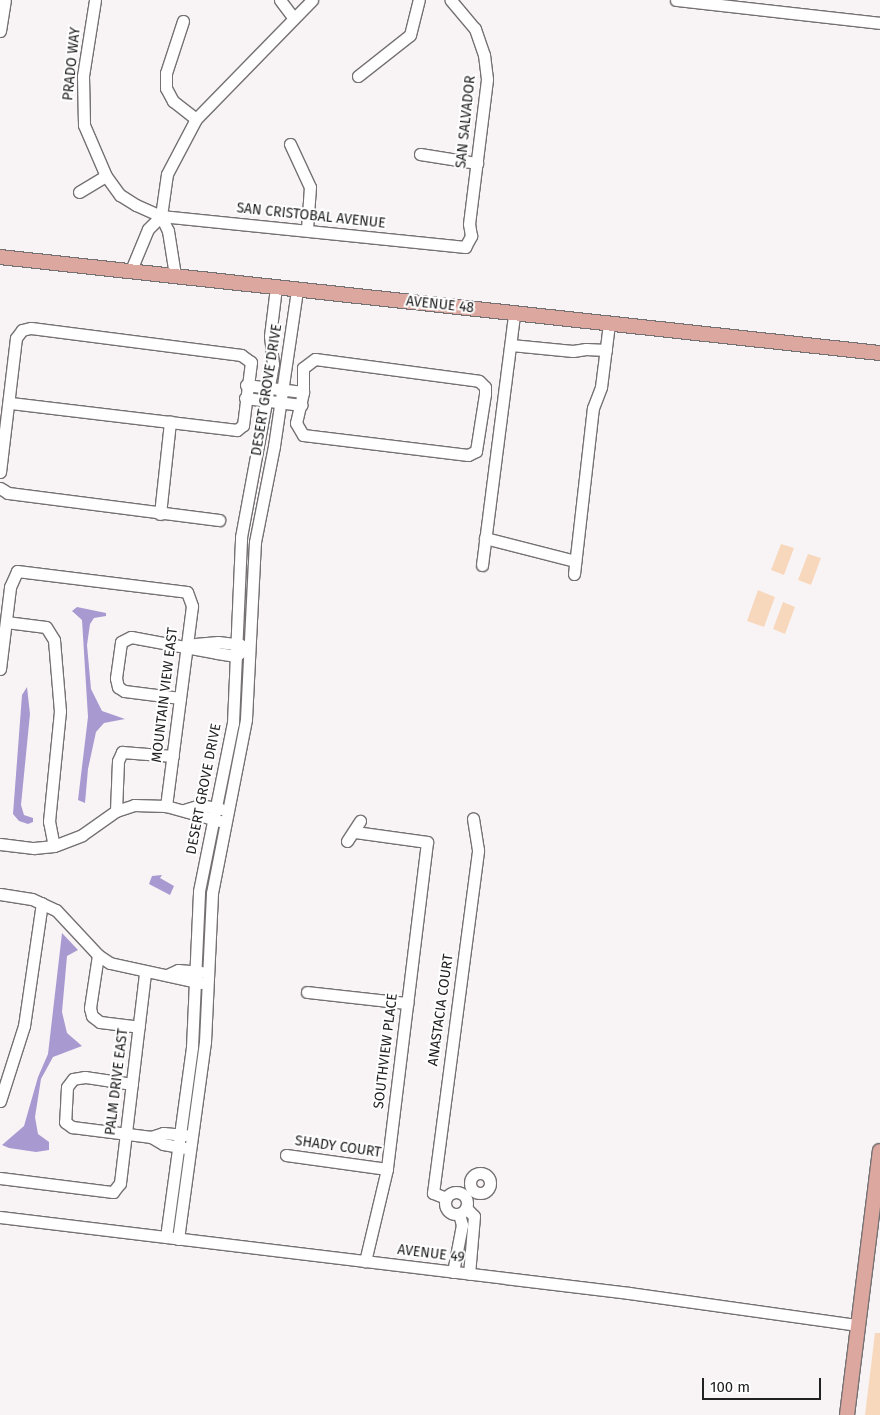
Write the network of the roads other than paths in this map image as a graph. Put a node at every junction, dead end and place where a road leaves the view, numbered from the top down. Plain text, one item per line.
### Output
1 (5, 0) edge
2 (95, 0) edge
3 (280, 0) edge
4 (312, 0) edge
5 (419, 0) edge
6 (451, 0) edge
7 (676, 0) edge
8 (293, 17) junction
9 (183, 20) dead end
10 (880, 23) edge
11 (0, 31) edge
12 (358, 76) dead end
13 (196, 119) junction
14 (290, 144) dead end
15 (420, 154) dead end
16 (477, 163) junction
17 (106, 176) junction
18 (79, 192) dead end
19 (161, 216) junction
20 (307, 229) junction
21 (458, 248) joint
22 (0, 256) edge
23 (131, 270) junction
24 (175, 275) junction
25 (276, 287) junction
26 (297, 290) junction
27 (514, 314) junction
28 (609, 324) junction
29 (511, 345) junction
30 (880, 353) edge
31 (606, 354) junction
32 (273, 364) junction
33 (285, 366) junction
34 (246, 385) junction
35 (275, 389) junction
36 (303, 392) junction
37 (245, 398) junction
38 (273, 402) junction
39 (8, 403) junction
40 (302, 405) junction
41 (170, 422) junction
42 (0, 472) edge
43 (0, 488) edge
44 (160, 514) junction
45 (219, 520) dead end
46 (485, 538) junction
47 (575, 561) junction
48 (482, 565) dead end
49 (574, 574) dead end
50 (6, 622) junction
51 (186, 645) junction
52 (249, 647) junction
53 (236, 650) junction
54 (0, 669) edge
55 (180, 698) junction
56 (173, 756) junction
57 (166, 806) junction
58 (216, 808) junction
59 (184, 810) junction
60 (229, 810) junction
61 (116, 811) junction
62 (473, 818) dead end
63 (213, 820) junction
64 (360, 821) dead end
65 (226, 822) junction
66 (0, 844) edge
67 (54, 846) junction
68 (0, 894) edge
69 (42, 902) junction
70 (98, 955) junction
71 (145, 972) junction
72 (201, 977) junction
73 (307, 992) dead end
74 (407, 1003) junction
75 (138, 1027) junction
76 (132, 1084) junction
77 (0, 1101) edge
78 (126, 1134) junction
79 (185, 1135) junction
80 (151, 1137) junction
81 (184, 1147) junction
82 (880, 1150) edge
83 (286, 1155) dead end
84 (387, 1169) junction
85 (0, 1178) edge
86 (446, 1198) junction
87 (463, 1211) junction
88 (0, 1217) edge
89 (172, 1238) junction
90 (365, 1261) junction
91 (452, 1272) junction
92 (469, 1274) junction
93 (858, 1325) junction
94 (847, 1415) edge

1 - 11 street
2 - 17 street, PRADO WAY
3 - 8 street
4 - 8 street
5 - 12 street
6 - 16 street, SAN SALVADOR
7 - 10 street
8 - 13 street
9 - 13 street
13 - 19 street
14 - 20 street
15 - 16 street
16 - 21 street, SAN SALVADOR
17 - 18 street
17 - 19 street, PRADO WAY
19 - 20 street, SAN CRISTOBAL AVENUE
19 - 23 street
19 - 24 street
20 - 21 street, SAN CRISTOBAL AVENUE
22 - 23 main road, AVENUE 48
23 - 24 main road, AVENUE 48
24 - 25 main road, AVENUE 48
25 - 26 main road, AVENUE 48
25 - 32 street, DESERT GROVE DRIVE
26 - 27 main road, AVENUE 48
26 - 33 street, DESERT GROVE DRIVE
27 - 28 main road, AVENUE 48
27 - 29 street
28 - 30 main road, AVENUE 48
28 - 31 street
29 - 31 street
29 - 46 street
31 - 47 street
32 - 33 street
32 - 35 street, DESERT GROVE DRIVE
33 - 35 street, DESERT GROVE DRIVE
34 - 35 street
34 - 37 street
34 - 39 street
35 - 36 street
35 - 38 street, DESERT GROVE DRIVE
36 - 40 street
36 - 40 street
37 - 38 street
37 - 41 street
38 - 40 street
38 - 52 street, DESERT GROVE DRIVE
38 - 53 street, DESERT GROVE DRIVE
39 - 41 street
39 - 42 street
41 - 44 street
43 - 44 street
44 - 45 street
46 - 47 street
46 - 48 street
47 - 49 street
50 - 51 street, MOUNTAIN VIEW EAST
50 - 54 street
50 - 67 street
51 - 53 street
51 - 55 street, MOUNTAIN VIEW EAST
51 - 55 street
52 - 53 street
52 - 60 street, DESERT GROVE DRIVE
53 - 58 street, DESERT GROVE DRIVE
55 - 56 street, MOUNTAIN VIEW EAST
56 - 57 street, MOUNTAIN VIEW EAST
56 - 61 street
57 - 59 street
57 - 61 street
58 - 59 street
58 - 60 street
58 - 63 street, DESERT GROVE DRIVE
59 - 63 street
60 - 65 street, DESERT GROVE DRIVE
61 - 67 street
62 - 86 street, ANASTACIA COURT
63 - 65 street
63 - 72 street, DESERT GROVE DRIVE
64 - 74 street, SOUTHVIEW PLACE
65 - 72 street, DESERT GROVE DRIVE
66 - 67 street
68 - 69 street
69 - 70 street
69 - 77 street
70 - 71 street
70 - 75 street
71 - 72 street
71 - 75 street, PALM DRIVE EAST
72 - 79 street, DESERT GROVE DRIVE
73 - 74 street
74 - 84 street, SOUTHVIEW PLACE
75 - 76 street, PALM DRIVE EAST
76 - 78 street, PALM DRIVE EAST
76 - 78 street
78 - 80 street
78 - 85 street, PALM DRIVE EAST
79 - 80 street
79 - 81 street, DESERT GROVE DRIVE
80 - 81 street
81 - 89 street, DESERT GROVE DRIVE
82 - 93 main road
83 - 84 street, SHADY COURT
84 - 90 street, SOUTHVIEW PLACE
86 - 87 street, ANASTACIA COURT
86 - 87 street
87 - 91 street
87 - 92 street
88 - 89 street, AVENUE 49
89 - 90 street, AVENUE 49
90 - 91 street, AVENUE 49
91 - 92 street, AVENUE 49
92 - 93 street, AVENUE 49
93 - 94 main road

